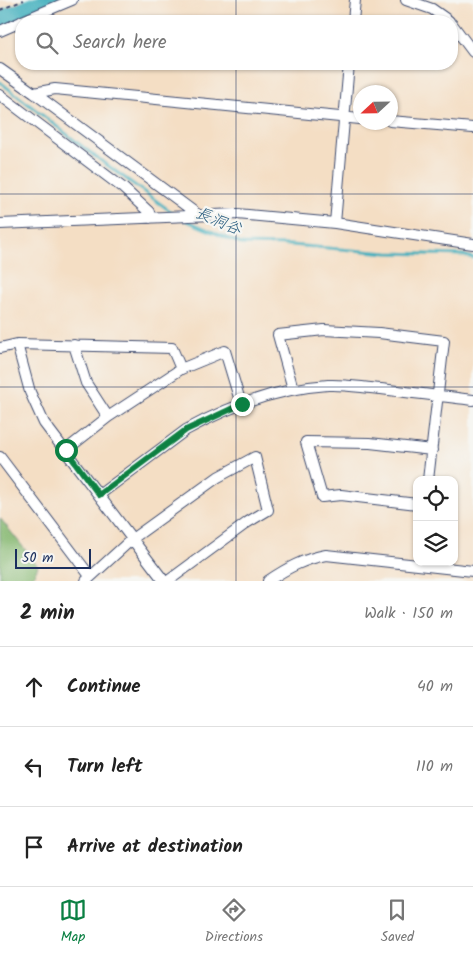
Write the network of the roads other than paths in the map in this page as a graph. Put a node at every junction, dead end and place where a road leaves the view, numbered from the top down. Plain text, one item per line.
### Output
1 (72, 0) edge
2 (355, 0) edge
3 (406, 0) edge
4 (36, 15) edge
5 (354, 15) edge
6 (441, 15) edge
7 (15, 24) edge
8 (0, 30) edge
9 (458, 32) edge
10 (473, 52) edge
11 (0, 68) edge
12 (348, 70) edge
13 (34, 92) junction
14 (0, 96) edge
15 (344, 117) junction
16 (353, 118) edge
17 (398, 122) edge
18 (473, 128) edge
19 (197, 214) junction
20 (150, 218) junction
21 (334, 223) junction
22 (0, 224) edge
23 (473, 244) edge
24 (17, 344) junction
25 (74, 345) junction
26 (0, 348) edge
27 (181, 369) junction
28 (292, 389) junction
29 (438, 395) junction
30 (473, 400) edge
31 (242, 404) junction
32 (108, 418) junction
33 (66, 450) junction
34 (432, 450) junction
35 (0, 457) edge
36 (429, 476) edge
37 (99, 495) junction
38 (413, 504) edge
39 (132, 538) junction
40 (413, 563) edge
41 (439, 566) edge
42 (473, 571) edge
43 (88, 578) edge
44 (164, 581) edge
45 (168, 581) edge
46 (268, 581) edge

1 - 4 street
2 - 5 street
3 - 6 street
7 - 8 street
9 - 10 street
11 - 13 street
12 - 15 street
13 - 15 street
13 - 19 street
14 - 20 street
15 - 16 street
15 - 21 street
17 - 18 street
19 - 20 street
19 - 21 street
20 - 22 street
21 - 23 street
24 - 25 street
24 - 26 street
24 - 33 street
25 - 27 street
25 - 32 street
27 - 31 street
27 - 32 street
28 - 29 street
28 - 29 street
28 - 31 street
29 - 30 street
29 - 34 street
31 - 37 street
32 - 33 street
33 - 37 street
34 - 36 street
34 - 38 street
35 - 43 street
37 - 39 street
39 - 43 street
39 - 44 street
39 - 45 street
40 - 46 street
41 - 42 street

